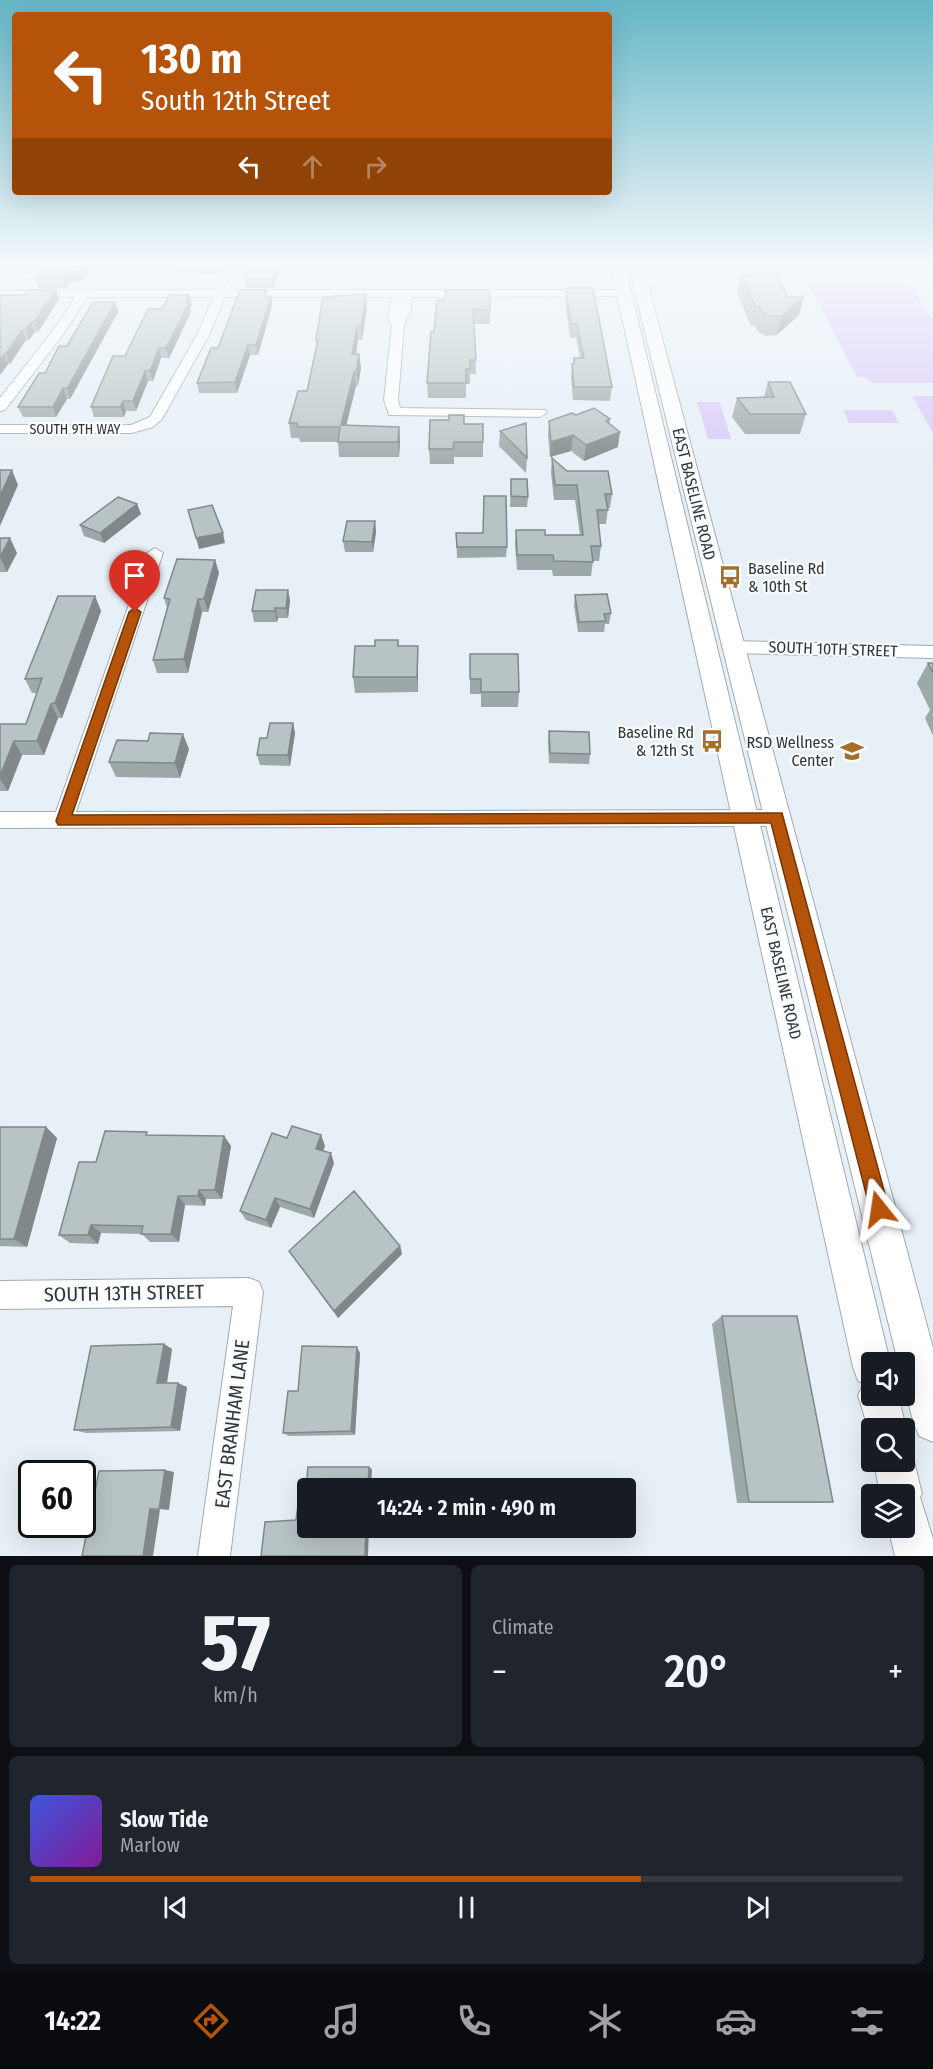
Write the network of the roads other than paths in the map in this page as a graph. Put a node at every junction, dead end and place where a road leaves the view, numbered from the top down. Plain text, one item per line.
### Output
1 (56, 336) edge
2 (203, 336) edge
3 (397, 336) edge
4 (634, 336) edge
5 (654, 336) edge
6 (0, 407) edge
7 (540, 413) dead end
8 (0, 429) edge
9 (682, 446) junction
10 (659, 447) junction
11 (155, 553) dead end
12 (718, 646) junction
13 (933, 652) edge
14 (745, 818) junction
15 (777, 818) junction
16 (0, 820) edge
17 (63, 821) junction
18 (829, 1188) junction
19 (874, 1189) junction
20 (249, 1292) joint
21 (0, 1295) edge
22 (868, 1352) edge
23 (929, 1392) edge
24 (912, 1538) edge
25 (214, 1556) edge
26 (916, 1556) edge

1 - 6 street
2 - 8 street, SOUTH 9TH WAY
3 - 7 street
4 - 10 main road, EAST BASELINE ROAD
5 - 9 main road, EAST BASELINE ROAD
9 - 10 main road
9 - 12 main road, EAST BASELINE ROAD
10 - 12 main road, EAST BASELINE ROAD
11 - 17 street
12 - 13 street, SOUTH 10TH STREET
12 - 14 main road, EAST BASELINE ROAD
12 - 15 main road, EAST BASELINE ROAD
14 - 15 street
14 - 17 street
14 - 18 main road, EAST BASELINE ROAD
15 - 19 main road, EAST BASELINE ROAD
16 - 17 street
18 - 19 main road
18 - 22 main road, EAST BASELINE ROAD
19 - 23 main road, EAST BASELINE ROAD
20 - 21 street, SOUTH 13TH STREET
20 - 25 street, EAST BRANHAM LANE
24 - 26 main road

